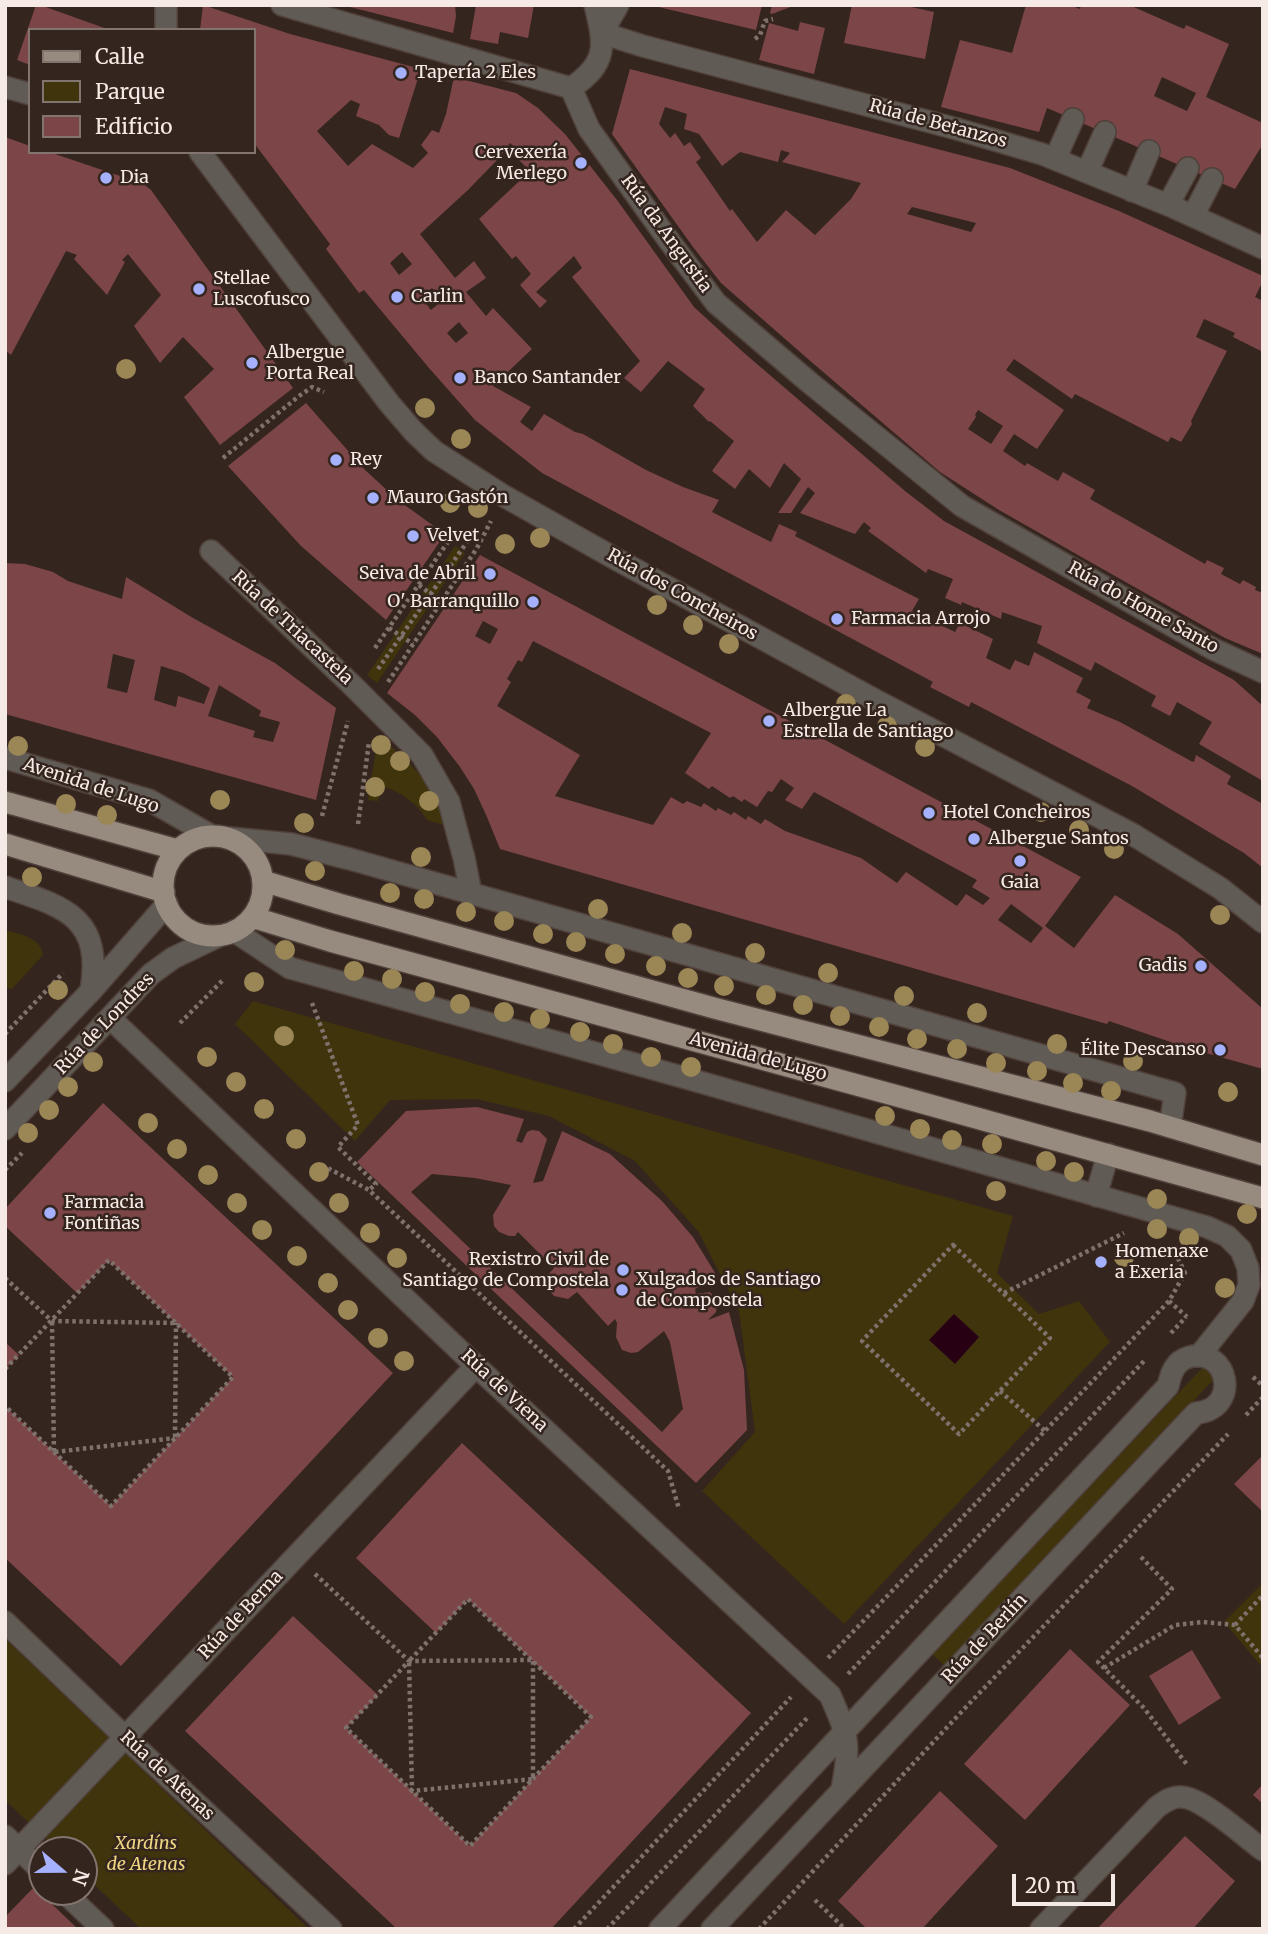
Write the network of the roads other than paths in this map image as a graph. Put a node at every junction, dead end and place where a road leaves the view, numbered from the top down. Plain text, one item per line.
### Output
1 (166, 5) edge
2 (282, 5) edge
3 (595, 5) edge
4 (618, 5) edge
5 (166, 28) edge
6 (602, 33) junction
7 (5, 87) edge
8 (571, 88) junction
9 (28, 93) edge
10 (1073, 119) dead end
11 (1105, 132) dead end
12 (1149, 151) dead end
13 (202, 154) edge
14 (1055, 159) junction
15 (1188, 168) dead end
16 (1087, 172) junction
17 (1212, 179) dead end
18 (1132, 191) junction
19 (1168, 205) junction
20 (1194, 216) junction
21 (1263, 248) edge
22 (1024, 542) joint
23 (211, 551) dead end
24 (1263, 673) edge
25 (5, 758) edge
26 (5, 802) edge
27 (221, 837) junction
28 (5, 844) edge
29 (178, 850) junction
30 (263, 881) junction
31 (5, 887) edge
32 (471, 893) junction
33 (165, 898) junction
34 (252, 916) junction
35 (1263, 922) edge
36 (226, 933) junction
37 (90, 990) junction
38 (110, 1018) junction
39 (5, 1080) edge
40 (1170, 1127) junction
41 (5, 1129) edge
42 (1108, 1154) junction
43 (1263, 1155) edge
44 (1096, 1196) junction
45 (1263, 1198) edge
46 (1199, 1356) junction
47 (476, 1366) junction
48 (5, 1622) edge
49 (845, 1730) junction
50 (125, 1737) junction
51 (842, 1788) junction
52 (10, 1850) edge
53 (1263, 1850) edge
54 (28, 1862) edge
55 (79, 1906) edge
56 (103, 1929) edge
57 (331, 1929) edge
58 (660, 1929) edge
59 (712, 1929) edge
60 (1041, 1929) edge

1 - 5 street
2 - 8 street
3 - 6 street
4 - 6 street
6 - 8 street
6 - 14 street, Rúa de Betanzos
7 - 9 street
8 - 22 street, Rúa da Angustia
10 - 14 street
11 - 16 street
12 - 18 street
13 - 35 street, Rúa dos Concheiros
14 - 16 street, Rúa de Betanzos
15 - 19 street
16 - 18 street, Rúa de Betanzos
17 - 20 street
18 - 19 street, Rúa de Betanzos
19 - 20 street, Rúa de Betanzos
20 - 21 street, Rúa de Betanzos
22 - 24 street, Rúa do Home Santo
23 - 32 street, Rúa de Triacastela
25 - 27 street, Avenida de Lugo
26 - 29 main road, Avenida de Lugo
27 - 29 main road
27 - 30 main road
27 - 32 street, Avenida de Lugo
28 - 33 main road
29 - 33 main road
30 - 34 main road
30 - 40 main road, Avenida de Lugo
31 - 37 street, Rúa de Londres
32 - 40 street, Avenida de Lugo
33 - 36 main road
33 - 37 street, Rúa de Londres
34 - 36 main road
34 - 42 main road, Avenida de Lugo
36 - 38 street, Rúa de Londres
36 - 44 street
37 - 39 street, Rúa de Londres
38 - 41 street, Rúa de Londres
38 - 47 street, Rúa de Viena
40 - 43 main road, Avenida de Lugo
42 - 44 street
42 - 45 main road, Avenida de Lugo
44 - 46 street
46 - 49 street
46 - 51 street, Rúa de Berlín
47 - 49 street, Rúa de Viena
47 - 50 street, Rúa de Berna
48 - 50 street, Rúa de Atenas
49 - 51 street, Rúa de Viena
49 - 58 street
50 - 52 street, Rúa de Berna
50 - 57 street, Rúa de Atenas
51 - 59 street, Rúa de Berlín
52 - 54 street
53 - 60 street
55 - 56 street

